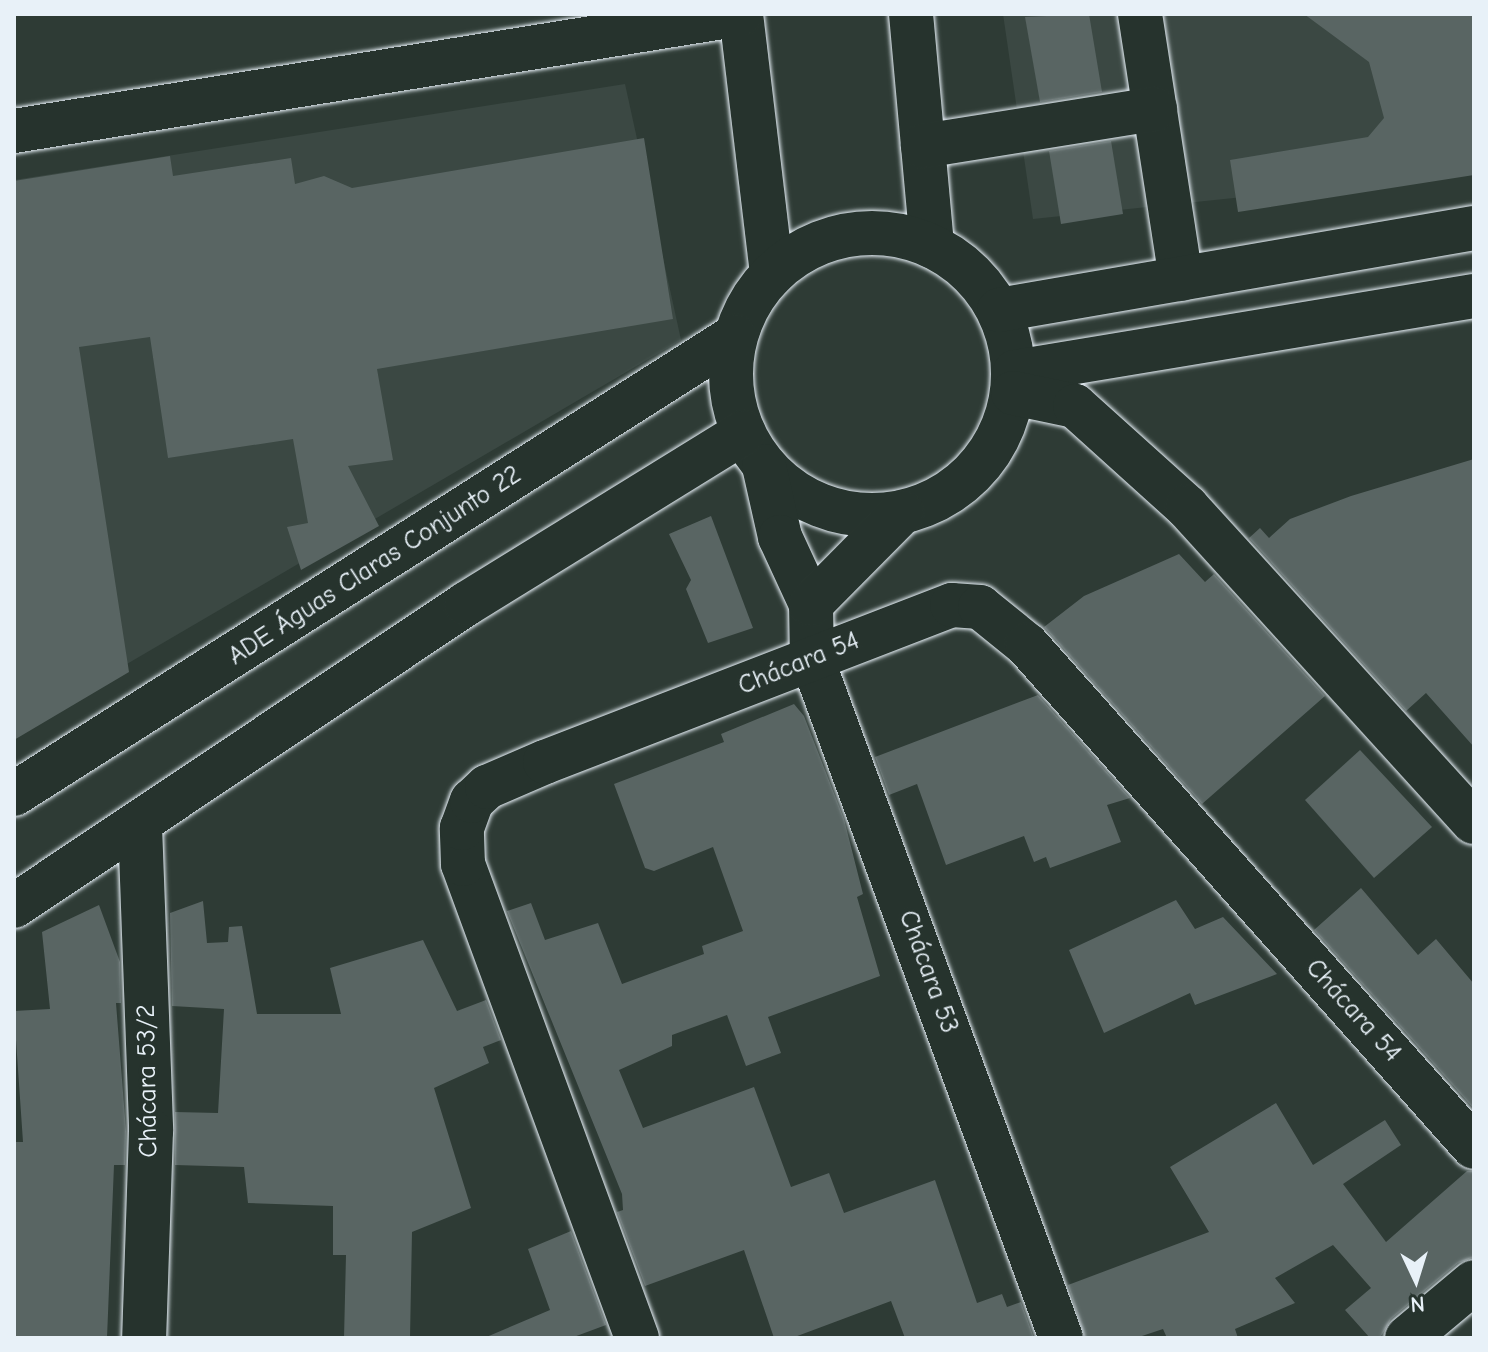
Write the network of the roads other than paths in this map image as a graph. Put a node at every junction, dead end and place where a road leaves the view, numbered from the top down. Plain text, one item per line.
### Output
1 (741, 14) edge
2 (911, 14) edge
3 (1140, 14) edge
4 (1155, 109) junction
5 (14, 131) edge
6 (923, 146) junction
7 (1474, 228) edge
8 (932, 246) junction
9 (772, 274) junction
10 (1181, 279) junction
11 (1474, 296) edge
12 (999, 310) junction
13 (735, 336) junction
14 (1014, 383) junction
15 (754, 449) junction
16 (902, 512) junction
17 (811, 604) junction
18 (812, 659) junction
19 (14, 794) edge
20 (1474, 822) edge
21 (140, 825) junction
22 (14, 906) edge
23 (1474, 1147) edge
24 (1474, 1282) edge
25 (144, 1338) edge
26 (637, 1338) edge
27 (1061, 1338) edge
28 (1407, 1338) edge

1 - 5 street
1 - 9 street
2 - 6 street
3 - 4 street
4 - 6 street
4 - 10 street
6 - 8 street
7 - 10 street
8 - 9 street
8 - 12 street
9 - 13 street
10 - 12 street
11 - 14 street
12 - 14 street
13 - 15 street
13 - 19 street, ADE Águas Claras Conjunto 22
14 - 16 street
14 - 20 street
15 - 16 street
15 - 17 street, Chácara 53
15 - 21 street
16 - 17 street
17 - 18 street, Chácara 53
18 - 23 street, Chácara 54
18 - 26 street, Chácara 54
18 - 27 street, Chácara 53
21 - 22 street
21 - 25 street, Chácara 53/2
24 - 28 street

